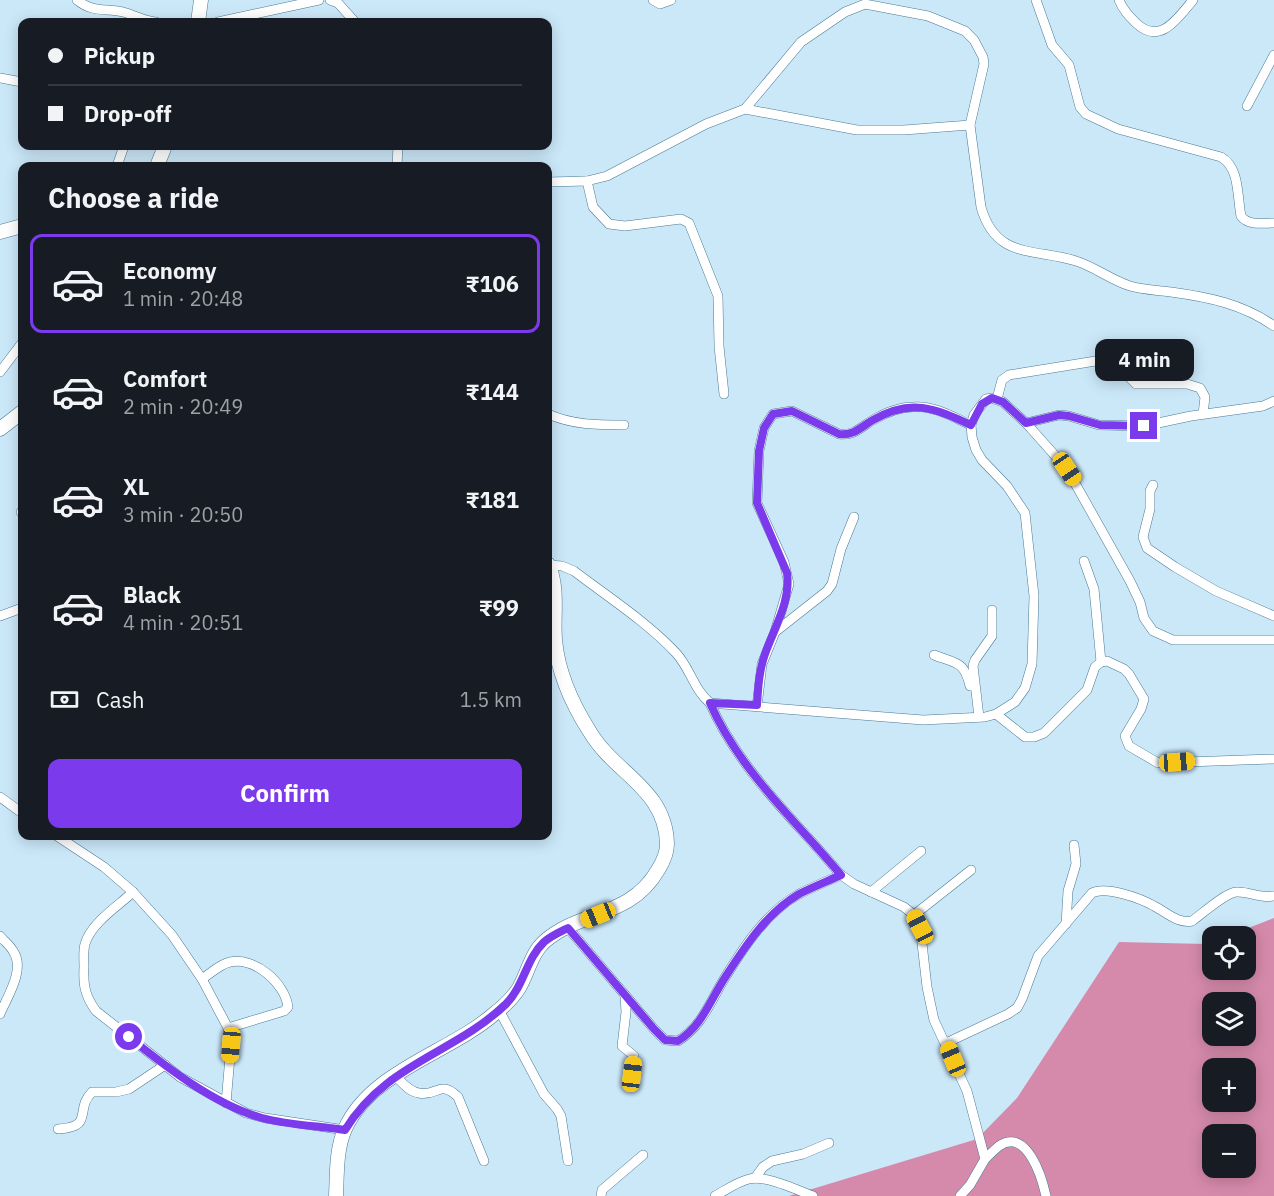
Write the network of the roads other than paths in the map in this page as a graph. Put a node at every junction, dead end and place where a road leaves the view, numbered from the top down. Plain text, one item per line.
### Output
1 (77, 0) edge
2 (201, 0) edge
3 (319, 0) edge
4 (330, 0) edge
5 (653, 0) edge
6 (671, 0) edge
7 (1036, 0) edge
8 (1119, 0) edge
9 (1188, 2) edge
10 (138, 18) edge
11 (199, 18) edge
12 (236, 18) edge
13 (351, 18) edge
14 (1274, 55) edge
15 (0, 78) edge
16 (18, 81) edge
17 (1246, 106) dead end
18 (745, 109) junction
19 (970, 126) junction
20 (587, 181) junction
21 (552, 182) edge
22 (1274, 223) edge
23 (18, 227) edge
24 (0, 232) edge
25 (1274, 326) edge
26 (18, 349) edge
27 (1, 373) edge
28 (724, 394) dead end
29 (997, 399) junction
30 (1274, 401) edge
31 (1203, 414) junction
32 (18, 415) edge
33 (552, 416) edge
34 (1026, 423) junction
35 (971, 425) junction
36 (624, 426) dead end
37 (0, 429) edge
38 (1153, 485) dead end
39 (854, 517) dead end
40 (1084, 561) dead end
41 (552, 565) edge
42 (552, 575) edge
43 (18, 609) edge
44 (992, 610) dead end
45 (0, 616) edge
46 (1274, 616) edge
47 (775, 632) junction
48 (1274, 640) edge
49 (934, 655) dead end
50 (1101, 662) junction
51 (976, 695) junction
52 (710, 703) junction
53 (757, 705) junction
54 (996, 714) junction
55 (979, 717) junction
56 (1274, 759) edge
57 (0, 797) edge
58 (18, 810) edge
59 (67, 840) edge
60 (1074, 845) dead end
61 (921, 851) dead end
62 (971, 870) dead end
63 (841, 875) junction
64 (133, 892) junction
65 (871, 892) junction
66 (1274, 896) edge
67 (914, 915) junction
68 (1066, 924) junction
69 (568, 928) junction
70 (0, 936) edge
71 (202, 979) junction
72 (625, 995) junction
73 (499, 1010) junction
74 (0, 1014) edge
75 (228, 1028) junction
76 (946, 1043) junction
77 (165, 1065) junction
78 (632, 1074) dead end
79 (395, 1076) junction
80 (226, 1103) junction
81 (58, 1129) dead end
82 (345, 1130) junction
83 (829, 1143) dead end
84 (643, 1155) dead end
85 (985, 1160) junction
86 (484, 1161) dead end
87 (568, 1161) dead end
88 (755, 1178) junction
89 (336, 1196) edge
90 (601, 1196) edge
91 (715, 1196) edge
92 (813, 1196) edge
93 (960, 1196) edge
94 (1046, 1196) edge

1 - 10 street
2 - 11 main road
3 - 12 street
4 - 13 street
5 - 6 street
7 - 22 street
8 - 9 street
14 - 17 street
15 - 16 street
18 - 19 street
18 - 19 street
18 - 20 street
19 - 25 street
20 - 21 street
20 - 28 street
23 - 24 main road
26 - 27 street
29 - 31 street
29 - 34 street
29 - 35 street
30 - 31 street
31 - 34 street
32 - 37 main road
33 - 36 street
34 - 48 street
35 - 47 street
35 - 54 street
38 - 46 street
39 - 47 street
40 - 50 street
41 - 52 street
42 - 69 main road
43 - 45 street
44 - 51 street
47 - 53 street
49 - 51 street
50 - 54 street
50 - 56 street
51 - 55 street
52 - 53 street
52 - 63 street
53 - 55 street
54 - 55 street
57 - 58 street
59 - 64 street
60 - 68 street
61 - 65 street
62 - 67 street
63 - 65 street
63 - 72 street
64 - 71 street
64 - 77 street
65 - 67 street
66 - 68 street
67 - 76 street
68 - 76 street
69 - 72 street
69 - 73 main road
70 - 74 street
71 - 75 street
71 - 75 street
72 - 78 street
73 - 79 main road
73 - 87 street
75 - 80 street
76 - 85 street
77 - 80 street
77 - 81 street
79 - 82 main road
79 - 86 street
80 - 82 street
82 - 89 main road
83 - 88 street
84 - 90 street
85 - 93 street
85 - 94 street
88 - 91 street
88 - 92 street

